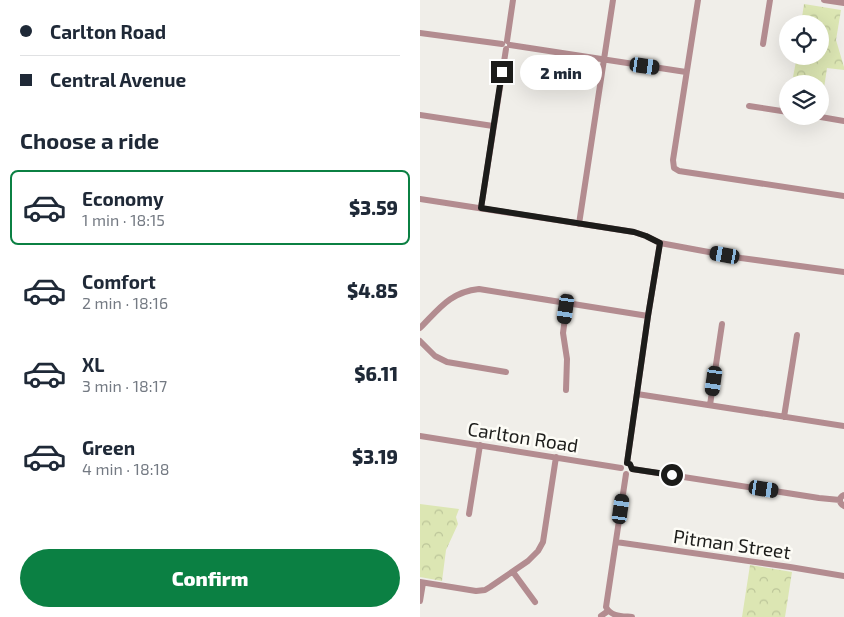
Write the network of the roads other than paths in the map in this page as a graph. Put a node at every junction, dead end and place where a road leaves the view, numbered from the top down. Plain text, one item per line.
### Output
1 (513, 0) edge
2 (613, 0) edge
3 (698, 0) edge
4 (770, 0) edge
5 (824, 0) edge
6 (844, 3) edge
7 (420, 32) edge
8 (763, 44) dead end
9 (506, 45) junction
10 (604, 60) junction
11 (686, 72) junction
12 (749, 106) dead end
13 (779, 111) edge
14 (420, 115) edge
15 (829, 118) edge
16 (844, 121) edge
17 (493, 126) junction
18 (844, 196) edge
19 (420, 199) edge
20 (481, 208) junction
21 (579, 224) junction
22 (660, 243) junction
23 (844, 272) edge
24 (567, 303) junction
25 (648, 316) junction
26 (722, 324) dead end
27 (420, 328) edge
28 (797, 335) dead end
29 (420, 341) edge
30 (506, 372) dead end
31 (566, 390) dead end
32 (637, 394) junction
33 (710, 405) junction
34 (784, 417) junction
35 (844, 426) edge
36 (420, 436) edge
37 (480, 445) junction
38 (556, 457) junction
39 (624, 465) junction
40 (629, 471) junction
41 (842, 497) edge
42 (844, 506) edge
43 (469, 514) dead end
44 (616, 542) junction
45 (512, 572) junction
46 (844, 576) edge
47 (421, 583) edge
48 (420, 601) edge
49 (535, 602) dead end
50 (608, 611) junction
51 (601, 616) edge
52 (632, 617) edge

1 - 9 street
2 - 10 street
3 - 11 street
4 - 8 street
5 - 6 street
7 - 9 street
9 - 10 street
9 - 17 street
10 - 11 street
10 - 21 street
11 - 18 street
12 - 13 street
14 - 17 street
15 - 16 street
17 - 20 street
19 - 20 street
20 - 21 street
21 - 22 street
22 - 23 street
22 - 25 street
24 - 25 street
24 - 27 street
24 - 31 street
25 - 32 street
26 - 33 street
28 - 34 street
29 - 30 street
32 - 33 street
32 - 39 street
33 - 34 street
34 - 35 street
36 - 37 street, Carlton Road
37 - 38 street, Carlton Road
37 - 43 street
38 - 39 street, Carlton Road
38 - 45 street
39 - 40 street
40 - 41 street
40 - 44 street
41 - 42 street
44 - 46 street, Pitman Street
44 - 50 street
45 - 47 street
45 - 49 street
47 - 48 street
50 - 51 street
50 - 52 street

